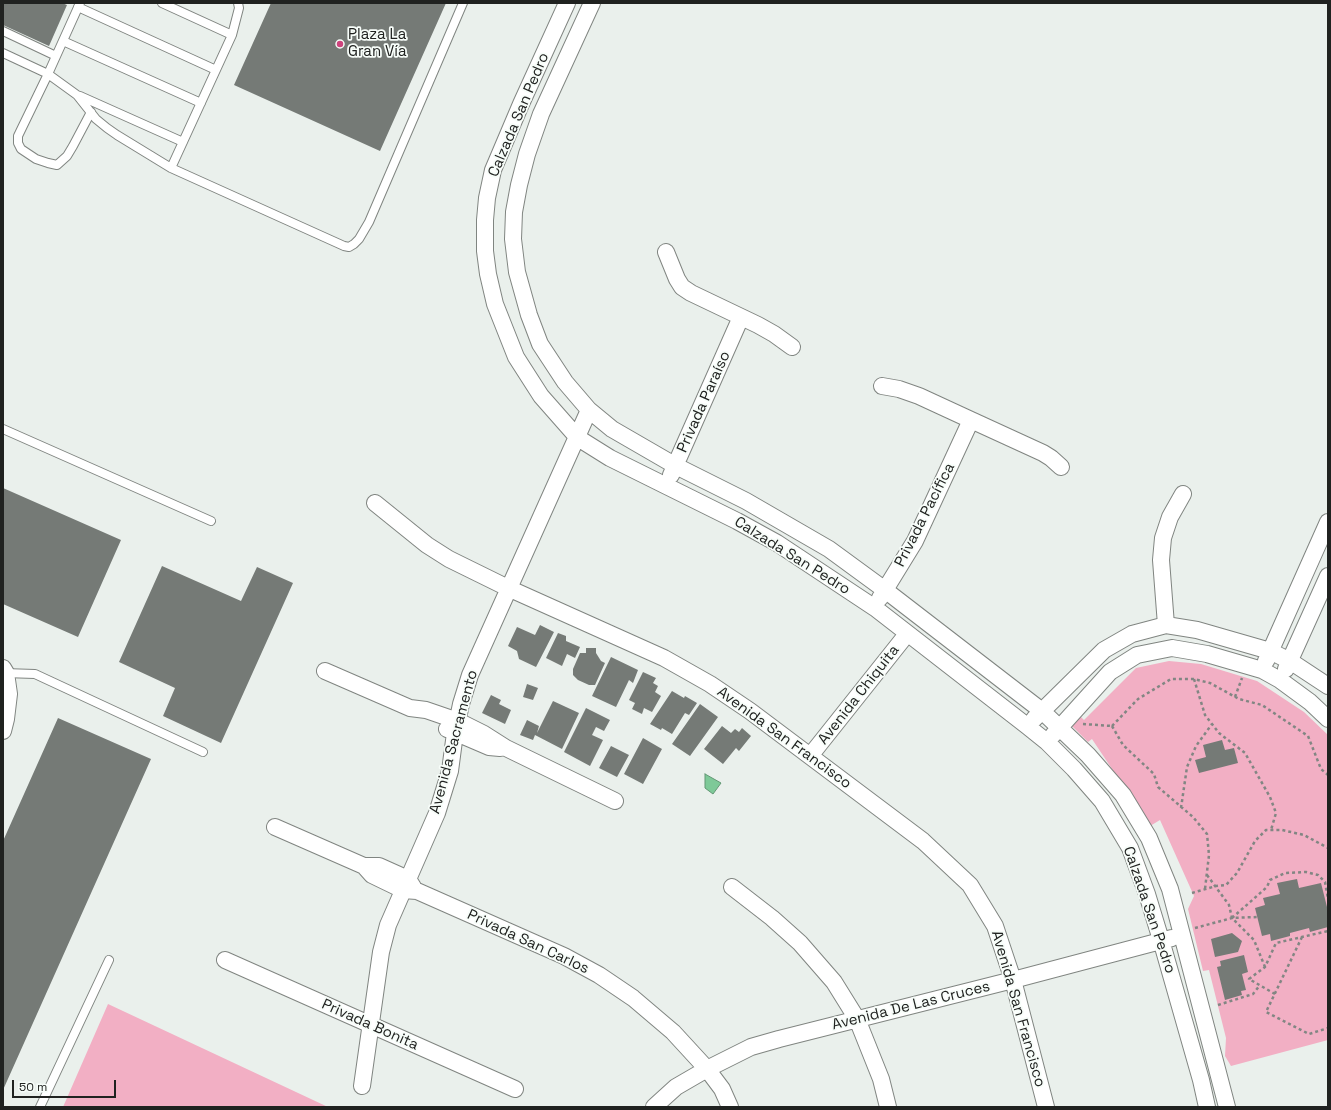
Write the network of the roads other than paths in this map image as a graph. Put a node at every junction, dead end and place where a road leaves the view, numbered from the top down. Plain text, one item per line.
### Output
1 (162, 3) edge
2 (238, 3) edge
3 (463, 3) edge
4 (567, 3) edge
5 (592, 3) edge
6 (79, 5) edge
7 (3, 31) edge
8 (232, 35) junction
9 (63, 41) junction
10 (3, 53) edge
11 (56, 56) junction
12 (216, 70) junction
13 (48, 74) junction
14 (77, 95) junction
15 (201, 103) junction
16 (520, 104) junction
17 (91, 112) junction
18 (541, 114) junction
19 (183, 142) junction
20 (171, 168) junction
21 (666, 252) dead end
22 (741, 318) junction
23 (792, 347) dead end
24 (882, 386) dead end
25 (589, 410) junction
26 (971, 420) junction
27 (3, 429) edge
28 (578, 438) junction
29 (676, 466) junction
30 (1060, 467) dead end
31 (667, 486) junction
32 (1183, 494) dead end
33 (375, 503) dead end
34 (211, 521) dead end
35 (1328, 522) edge
36 (1328, 576) edge
37 (508, 588) junction
38 (885, 590) junction
39 (875, 608) junction
40 (1166, 625) junction
41 (907, 634) junction
42 (1270, 651) junction
43 (1290, 661) junction
44 (1262, 670) junction
45 (4, 671) edge
46 (325, 671) dead end
47 (1280, 680) junction
48 (1328, 686) edge
49 (1042, 711) junction
50 (1328, 719) edge
51 (1027, 726) junction
52 (1060, 726) junction
53 (457, 727) junction
54 (3, 731) edge
55 (1047, 742) junction
56 (203, 752) dead end
57 (810, 756) junction
58 (615, 801) dead end
59 (275, 827) dead end
60 (409, 887) junction
61 (732, 887) dead end
62 (1187, 932) junction
63 (1161, 940) junction
64 (109, 960) dead end
65 (225, 960) dead end
66 (1013, 980) junction
67 (857, 1019) junction
68 (372, 1026) junction
69 (707, 1069) junction
70 (1218, 1074) junction
71 (1201, 1080) junction
72 (362, 1086) dead end
73 (516, 1089) dead end
74 (40, 1107) edge
75 (654, 1107) edge
76 (730, 1107) edge
77 (888, 1107) edge
78 (1046, 1107) edge
79 (1207, 1107) edge
80 (1227, 1107) edge

1 - 8 lane
2 - 8 lane
3 - 20 lane
4 - 16 street, Calzada San Pedro
5 - 18 street, Calzada San Pedro
6 - 9 lane
6 - 12 lane
7 - 11 lane
8 - 12 lane
9 - 11 lane
9 - 15 lane
10 - 13 lane
11 - 13 lane
12 - 15 lane
13 - 14 lane
13 - 17 lane
14 - 17 lane
14 - 19 lane
15 - 19 lane
16 - 18 street
16 - 28 street, Calzada San Pedro
17 - 20 lane
18 - 25 street, Calzada San Pedro
19 - 20 lane
21 - 22 street
22 - 23 street
22 - 29 street, Privada Paraíso
24 - 26 street
25 - 28 street, Avenida Sacramento
25 - 29 street, Calzada San Pedro
26 - 30 street
26 - 38 street, Privada Pacífica
27 - 34 lane
28 - 31 street, Calzada San Pedro
28 - 37 street, Avenida Sacramento
29 - 31 street, Privada Paraíso
29 - 38 street, Calzada San Pedro
31 - 39 street, Calzada San Pedro
32 - 40 street
33 - 37 street, Avenida San Francisco
35 - 42 street
36 - 43 street
37 - 53 street, Avenida Sacramento
37 - 57 street, Avenida San Francisco
38 - 39 street, Privada Pacífica
38 - 49 street, Calzada San Pedro
39 - 41 street, Calzada San Pedro
40 - 42 street
40 - 49 street
41 - 51 street, Calzada San Pedro
41 - 57 street, Avenida Chiquita
42 - 43 street
42 - 44 street
43 - 47 street
43 - 48 street
44 - 47 street
44 - 52 street
45 - 54 street
45 - 56 lane
46 - 53 street
47 - 50 street
49 - 51 street
49 - 52 street, Calzada San Pedro
51 - 55 street, Calzada San Pedro
52 - 55 street
52 - 62 street, Calzada San Pedro
53 - 58 street
53 - 60 street, Avenida Sacramento
55 - 63 street, Calzada San Pedro
57 - 66 street, Avenida San Francisco
59 - 60 street, Privada San Carlos
60 - 68 street, Avenida Sacramento
60 - 69 street, Privada San Carlos
61 - 67 street
62 - 63 street, Avenida De Las Cruces
62 - 70 street, Calzada San Pedro
63 - 66 street, Avenida De Las Cruces
63 - 71 street, Calzada San Pedro
64 - 74 lane
65 - 68 street, Privada Bonita
66 - 67 street, Avenida De Las Cruces
66 - 78 street, Avenida San Francisco
67 - 69 street, Avenida De Las Cruces
67 - 77 street
68 - 72 street, Avenida Sacramento
68 - 73 street, Privada Bonita
69 - 75 street, Avenida De Las Cruces
69 - 76 street, Privada San Carlos
70 - 71 street
70 - 80 street, Calzada San Pedro
71 - 79 street, Calzada San Pedro

